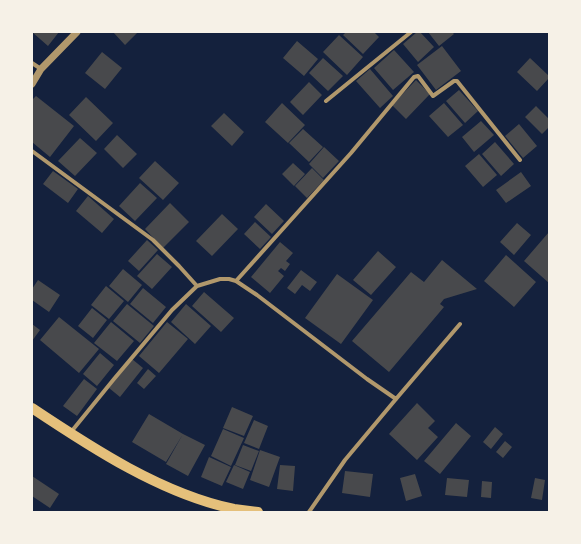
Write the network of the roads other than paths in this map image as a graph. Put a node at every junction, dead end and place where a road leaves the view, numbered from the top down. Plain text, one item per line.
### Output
1 (77, 32) edge
2 (411, 32) edge
3 (32, 62) edge
4 (41, 69) junction
5 (32, 84) edge
6 (326, 101) dead end
7 (32, 151) edge
8 (520, 160) dead end
9 (236, 280) junction
10 (197, 286) junction
11 (460, 324) dead end
12 (396, 399) junction
13 (32, 408) edge
14 (70, 433) junction
15 (258, 512) edge
16 (309, 512) edge

1 - 4 street
2 - 6 street
3 - 4 street
4 - 5 street
7 - 10 street
8 - 9 street
9 - 10 street
9 - 12 street
10 - 14 street
11 - 12 street
12 - 16 street
13 - 14 main road
14 - 15 main road

